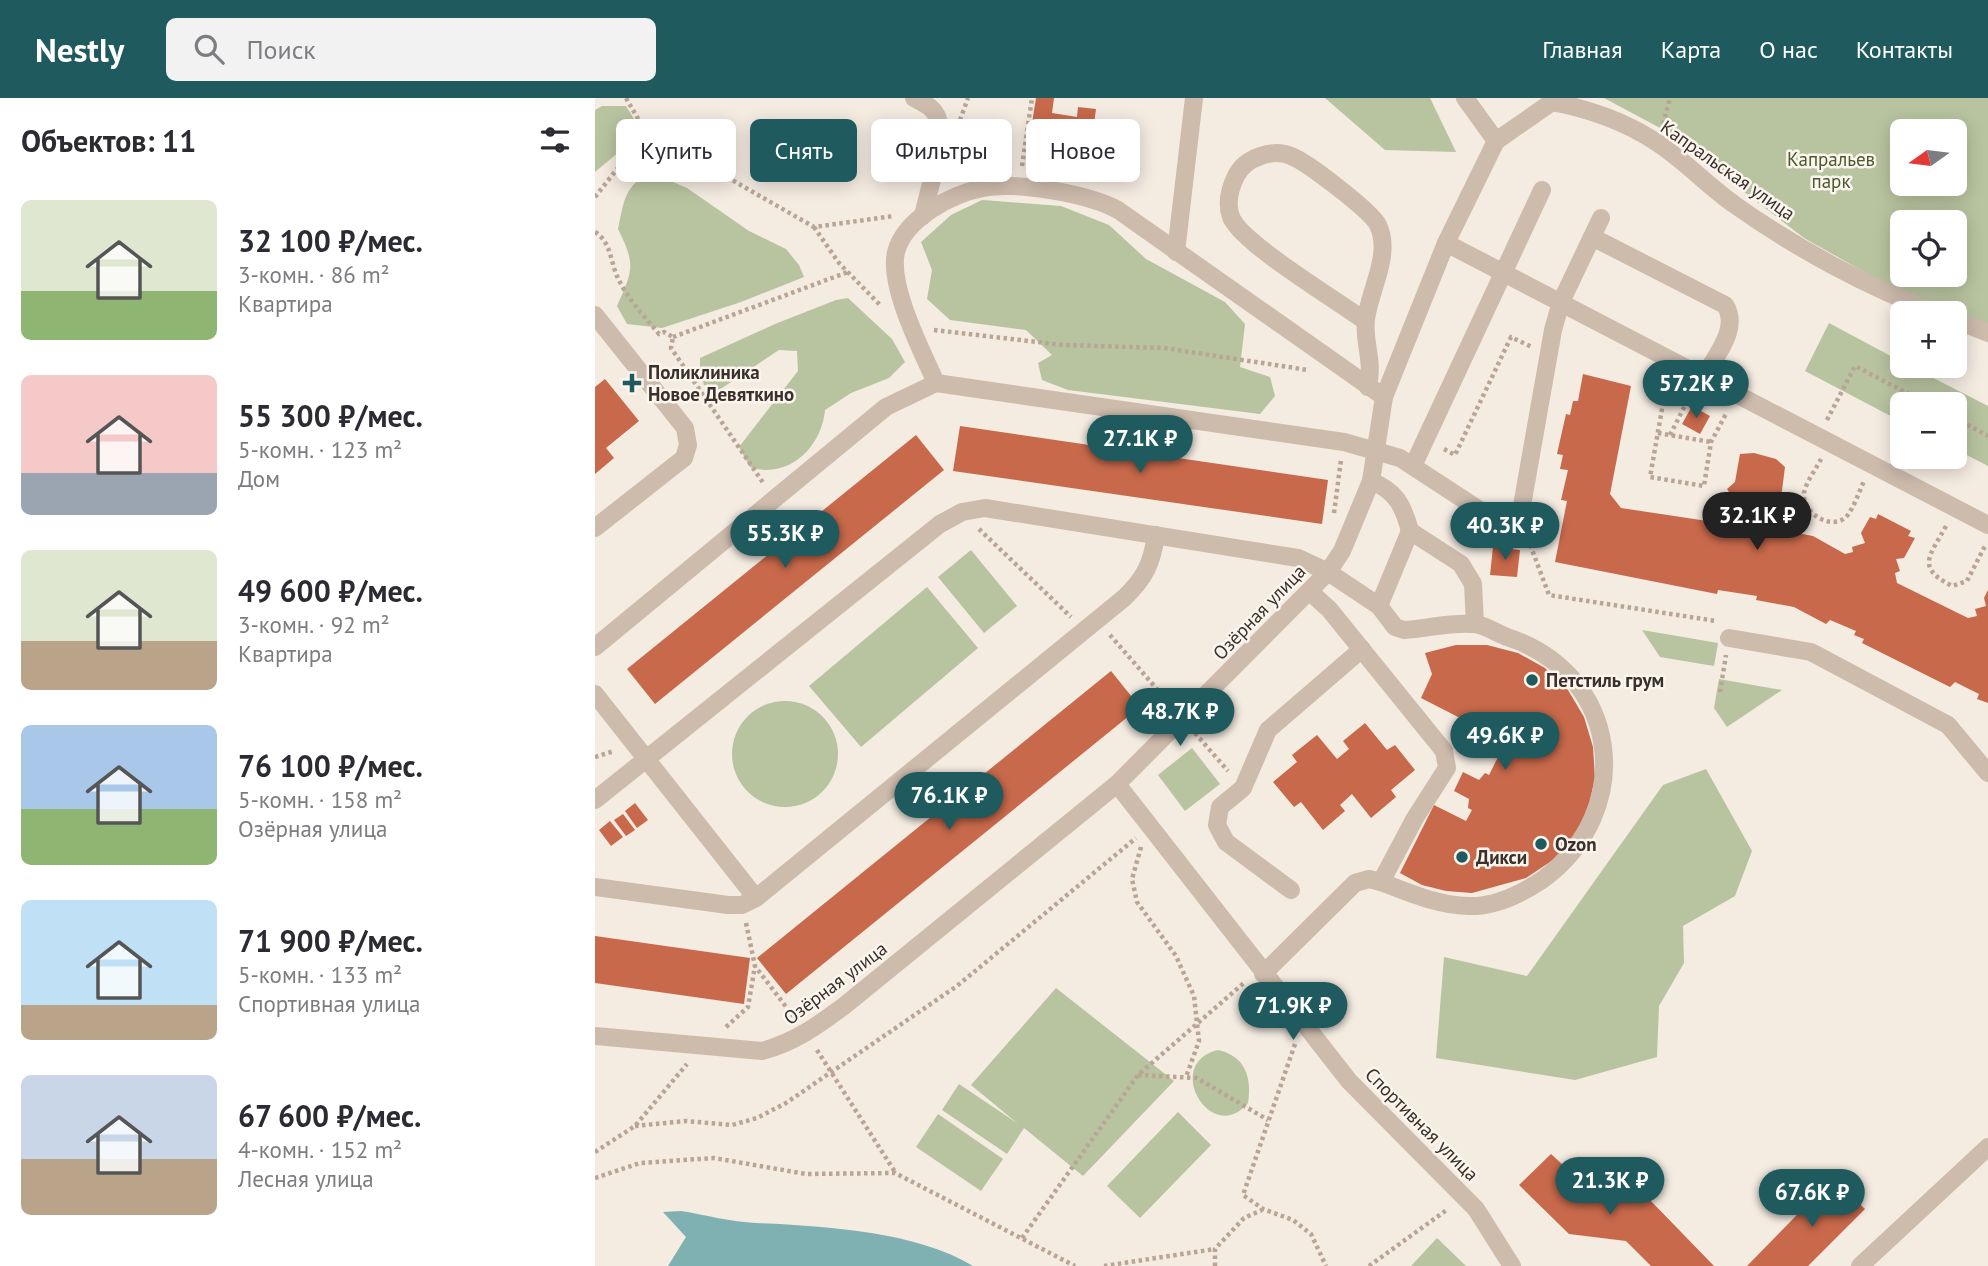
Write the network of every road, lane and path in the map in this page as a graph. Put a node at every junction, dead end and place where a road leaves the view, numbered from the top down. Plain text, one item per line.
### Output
1 (626, 98) edge
2 (914, 98) edge
3 (1032, 98) edge
4 (1194, 98) edge
5 (1465, 98) edge
6 (638, 119) edge
7 (1496, 141) junction
8 (616, 170) edge
9 (736, 182) edge
10 (1019, 188) junction
11 (1542, 190) dead end
12 (595, 197) edge
13 (923, 216) junction
14 (1601, 218) dead end
15 (814, 227) junction
16 (595, 232) edge
17 (1592, 237) junction
18 (1445, 243) junction
19 (1177, 252) junction
20 (848, 272) junction
21 (1504, 273) junction
22 (1907, 301) edge
23 (1561, 302) junction
24 (595, 315) edge
25 (1365, 321) junction
26 (1967, 325) edge
27 (913, 327) junction
28 (1988, 333) edge
29 (673, 337) junction
30 (1548, 355) junction
31 (1670, 359) junction
32 (1314, 371) dead end
33 (1702, 376) junction
34 (936, 383) junction
35 (1368, 387) junction
36 (1904, 392) edge
37 (1737, 394) junction
38 (1384, 397) junction
39 (1967, 425) edge
40 (1658, 433) junction
41 (1670, 435) junction
42 (1988, 436) edge
43 (1824, 440) junction
44 (1344, 442) junction
45 (1711, 442) junction
46 (1376, 449) junction
47 (1873, 465) junction
48 (1419, 470) junction
49 (1371, 481) junction
50 (774, 499) junction
51 (1955, 508) junction
52 (961, 512) junction
53 (1332, 521) dead end
54 (1512, 523) junction
55 (1988, 525) edge
56 (595, 528) edge
57 (1410, 531) junction
58 (1156, 535) junction
59 (1988, 540) edge
60 (1328, 572) junction
61 (1310, 592) junction
62 (1379, 606) junction
63 (1718, 622) dead end
64 (1475, 624) junction
65 (1084, 630) junction
66 (1729, 638) dead end
67 (595, 647) edge
68 (1362, 649) junction
69 (595, 694) edge
70 (645, 758) junction
71 (1988, 773) edge
72 (1117, 784) junction
73 (595, 800) edge
74 (1150, 826) junction
75 (1381, 882) junction
76 (595, 887) edge
77 (1291, 890) dead end
78 (749, 902) junction
79 (755, 965) junction
80 (1261, 972) junction
81 (1198, 1023) junction
82 (1302, 1023) junction
83 (800, 1025) dead end
84 (595, 1036) edge
85 (814, 1044) dead end
86 (703, 1047) junction
87 (831, 1072) junction
88 (1138, 1075) junction
89 (1186, 1077) junction
90 (1268, 1120) junction
91 (635, 1126) junction
92 (1988, 1147) edge
93 (595, 1152) edge
94 (895, 1173) junction
95 (595, 1178) edge
96 (1465, 1197) junction
97 (1263, 1209) junction
98 (1022, 1238) junction
99 (1215, 1249) junction
100 (1075, 1266) edge
101 (1104, 1266) edge
102 (1215, 1266) edge
103 (1326, 1266) edge
104 (1369, 1266) edge
105 (1512, 1266) edge
106 (1860, 1266) edge

1 - 6 path
2 - 13 street
3 - 10 path
4 - 19 street
5 - 7 street
7 - 18 street, Озёрная улица
7 - 22 street, Капральская улица
8 - 12 path
9 - 15 path
10 - 13 street
10 - 19 street
11 - 21 street
13 - 15 path
13 - 27 street
14 - 17 street
15 - 20 path
16 - 29 path
17 - 23 street
17 - 33 street
18 - 21 street
18 - 38 street, Озёрная улица
19 - 35 street
20 - 27 path
20 - 29 path
21 - 23 street
21 - 48 street
23 - 30 street
23 - 31 street
24 - 56 street
25 - 25 street
25 - 35 street
26 - 28 street
27 - 32 path
27 - 34 street
29 - 50 path
30 - 48 path
30 - 54 street
31 - 33 street
31 - 40 path
33 - 37 street
33 - 41 path
34 - 44 street
34 - 50 street
35 - 38 street
36 - 43 path
37 - 43 street
37 - 45 path
38 - 46 street, Озёрная улица
39 - 42 path
40 - 41 path
40 - 45 path
41 - 45 path
43 - 47 street
43 - 47 path
44 - 46 street
44 - 53 path
46 - 48 street
46 - 49 street, Озёрная улица
47 - 51 street
48 - 54 street
49 - 57 street
49 - 60 street, Озёрная улица
50 - 67 street
51 - 55 street
51 - 59 path
52 - 58 street
52 - 65 path
52 - 70 street
54 - 63 path
57 - 62 street
57 - 64 street
58 - 60 street
58 - 65 street
60 - 61 street, Озёрная улица
60 - 62 street
61 - 68 street
61 - 72 street, Озёрная улица
62 - 64 street
64 - 75 street
65 - 78 street
66 - 71 street
68 - 75 street
68 - 77 street
69 - 70 street
70 - 73 street
70 - 78 street
72 - 74 street, Спортивная улица
72 - 86 street, Озёрная улица
74 - 80 street, Спортивная улица
74 - 81 path
74 - 87 path
75 - 80 street
76 - 78 street
78 - 79 path
79 - 83 path
79 - 86 path
80 - 81 path
80 - 82 street, Спортивная улица
81 - 88 path
81 - 89 path
82 - 90 path
82 - 96 street, Спортивная улица
84 - 86 street, Озёрная улица
85 - 87 path
86 - 91 path
87 - 91 path
87 - 94 path
88 - 89 path
88 - 98 path
89 - 90 path
90 - 97 path
91 - 93 path
92 - 106 street
94 - 95 path
94 - 98 path
96 - 104 path
96 - 105 street, Спортивная улица
97 - 99 path
97 - 103 path
98 - 100 path
99 - 101 path
99 - 102 path

